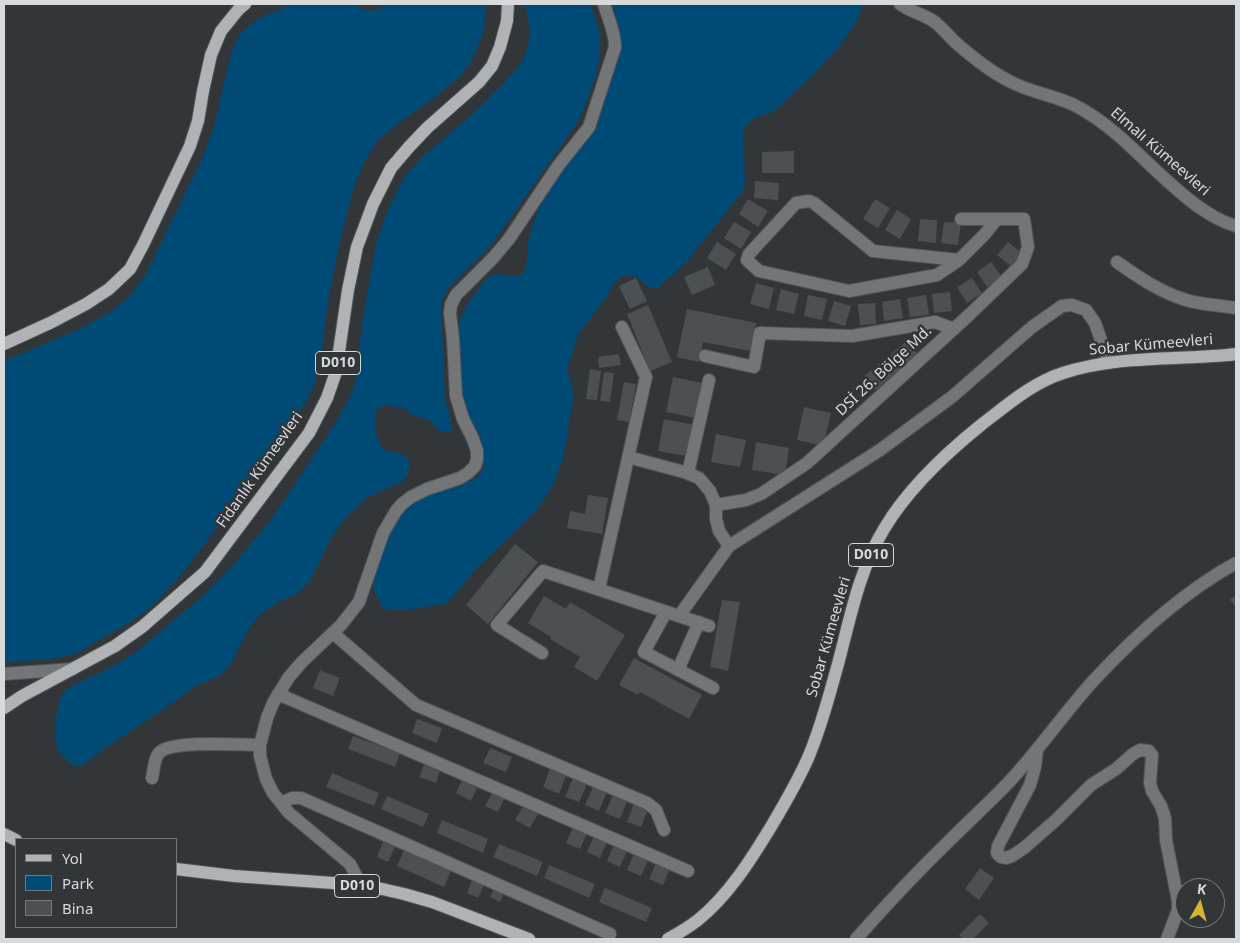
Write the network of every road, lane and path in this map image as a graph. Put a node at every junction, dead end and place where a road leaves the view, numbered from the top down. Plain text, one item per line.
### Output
1 (244, 4) edge
2 (508, 4) edge
3 (604, 4) edge
4 (900, 4) edge
5 (961, 219) dead end
6 (997, 219) junction
7 (1236, 226) edge
8 (958, 260) junction
9 (1117, 262) dead end
10 (1236, 308) edge
11 (622, 327) dead end
12 (954, 329) junction
13 (4, 344) edge
14 (1236, 354) edge
15 (705, 356) dead end
16 (1109, 363) junction
17 (709, 380) dead end
18 (628, 458) junction
19 (688, 473) junction
20 (716, 504) junction
21 (729, 546) junction
22 (1236, 563) edge
23 (599, 590) junction
24 (673, 614) junction
25 (333, 633) junction
26 (542, 653) dead end
27 (75, 668) junction
28 (678, 670) junction
29 (4, 674) edge
30 (713, 688) dead end
31 (278, 694) junction
32 (4, 708) edge
33 (260, 746) junction
34 (1037, 750) junction
35 (152, 778) dead end
36 (281, 803) junction
37 (664, 830) dead end
38 (178, 869) edge
39 (688, 871) dead end
40 (362, 887) junction
41 (610, 934) dead end
42 (529, 939) edge
43 (668, 939) edge
44 (856, 939) edge
45 (1167, 939) edge

1 - 13 main road
2 - 27 main road, Fidanlık Kümeevleri / D010
3 - 25 street
4 - 7 street, Elmalı Kümeevleri
5 - 6 street
6 - 8 street
6 - 12 street, DSİ 26. Bölge Md.
8 - 8 street
9 - 10 street
11 - 18 street
12 - 15 street
12 - 20 street, DSİ 26. Bölge Md.
14 - 16 main road, Sobar Kümeevleri / D010
16 - 21 street
16 - 43 main road, Sobar Kümeevleri / D010
17 - 19 street
18 - 19 street
18 - 23 street
19 - 20 street
20 - 21 street
21 - 24 street
22 - 34 street
23 - 24 street
23 - 26 street
24 - 28 street
24 - 28 street
25 - 31 street
25 - 37 street
27 - 29 street
27 - 32 main road, D010
28 - 30 street
31 - 33 street
31 - 39 street
33 - 35 street
33 - 36 street
34 - 44 street
34 - 45 street
36 - 40 street
36 - 41 street
38 - 40 main road, D010
40 - 42 main road, D010

